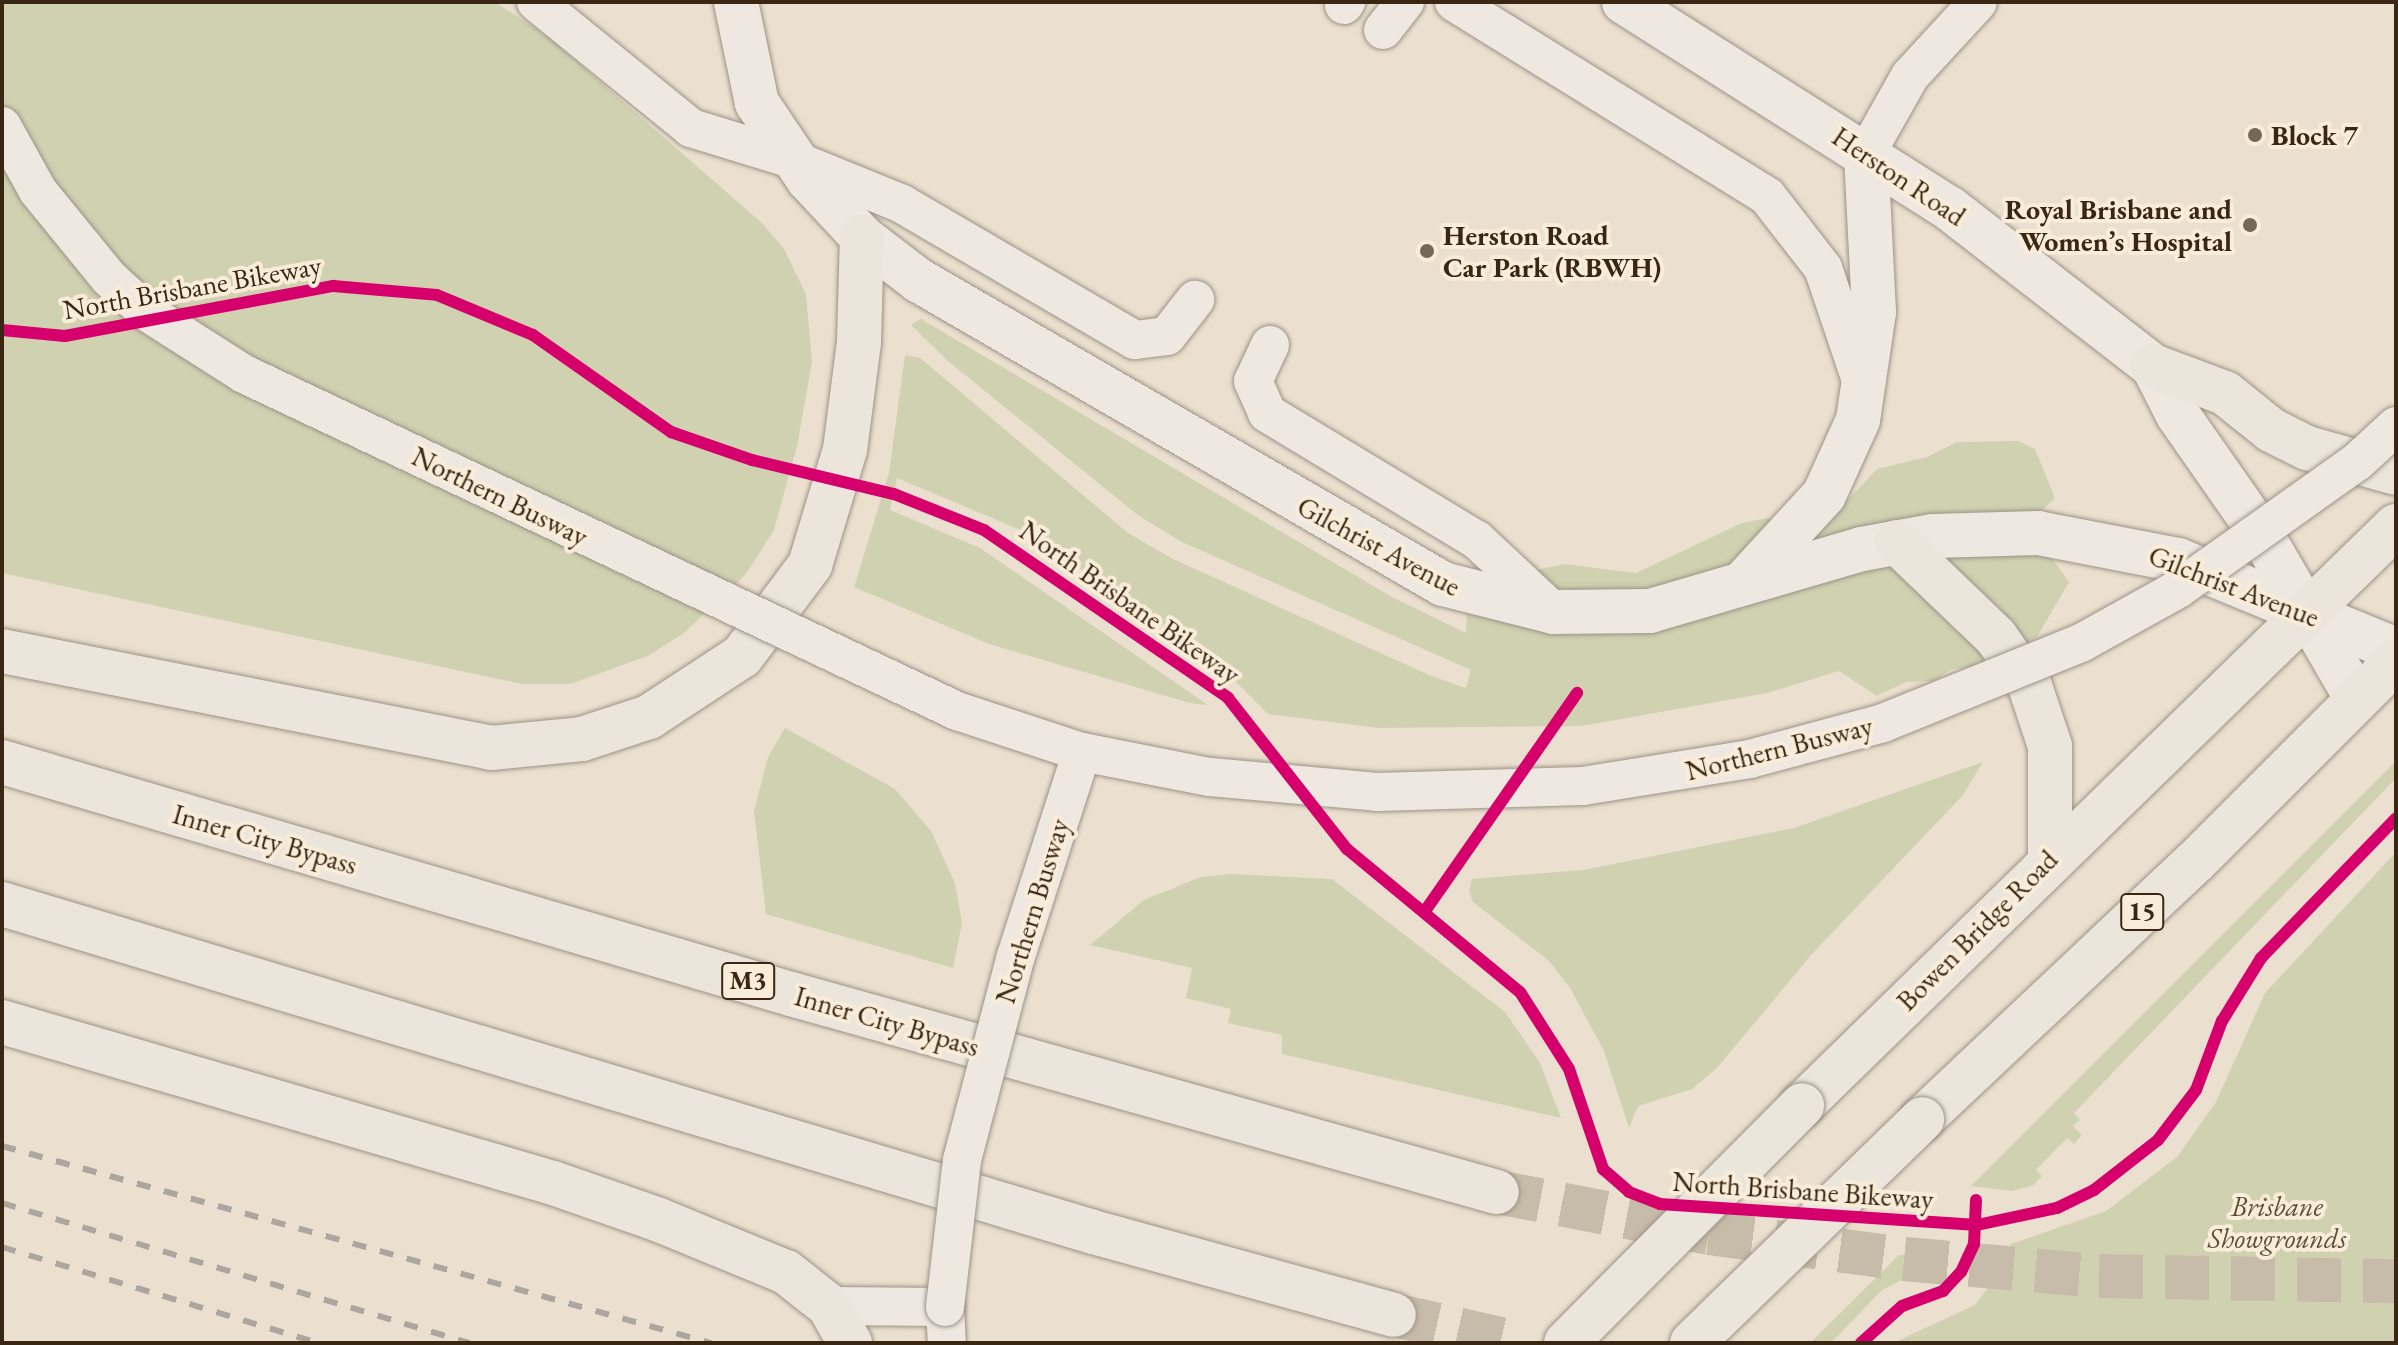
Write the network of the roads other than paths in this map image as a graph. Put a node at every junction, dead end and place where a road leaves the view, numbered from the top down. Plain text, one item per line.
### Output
1 (536, 2) edge
2 (736, 2) edge
3 (1454, 2) edge
4 (1624, 2) edge
5 (1978, 2) edge
6 (2, 126) edge
7 (1866, 154) junction
8 (792, 159) junction
9 (862, 237) junction
10 (1195, 300) dead end
11 (1270, 345) dead end
12 (2153, 366) junction
13 (1862, 383) junction
14 (2396, 426) edge
15 (2396, 473) edge
16 (2396, 526) edge
17 (1897, 542) junction
18 (1742, 584) junction
19 (1554, 612) junction
20 (2308, 612) junction
21 (2396, 650) edge
22 (2, 651) edge
23 (2396, 661) edge
24 (2357, 699) junction
25 (1082, 752) junction
26 (2, 762) edge
27 (2050, 858) junction
28 (2, 904) edge
29 (2, 1022) edge
30 (1497, 1192) tunnel mouth
31 (829, 1306) junction
32 (1394, 1315) tunnel mouth
33 (946, 1325) edge
34 (850, 1343) edge
35 (1566, 1343) edge
36 (1692, 1343) edge

1 - 8 lane
2 - 8 main road
3 - 13 lane
4 - 7 main road, Herston Road
5 - 7 lane
6 - 25 lane, Northern Busway, bridge
7 - 12 main road, Herston Road
7 - 13 main road
8 - 9 main road, Gilchrist Avenue
8 - 10 lane
9 - 19 main road, Gilchrist Avenue
9 - 22 highway
11 - 19 lane
12 - 15 highway
12 - 20 main road, Herston Road
13 - 18 main road
14 - 25 lane, Northern Busway, bridge
16 - 20 highway, Bowen Bridge Road
17 - 18 main road, Gilchrist Avenue
17 - 20 main road, Gilchrist Avenue
17 - 27 highway
18 - 19 main road, Gilchrist Avenue
20 - 21 main road, Gilchrist Avenue
20 - 24 main road, Herston Road
20 - 27 highway, Bowen Bridge Road
23 - 24 highway, 15
24 - 36 highway, 15, bridge
25 - 33 lane, Northern Busway, bridge
26 - 30 highway, Inner City Bypass / M3
27 - 35 highway, Bowen Bridge Road, bridge
28 - 32 highway
29 - 31 highway
31 - 33 lane, Northern Busway
31 - 34 highway

